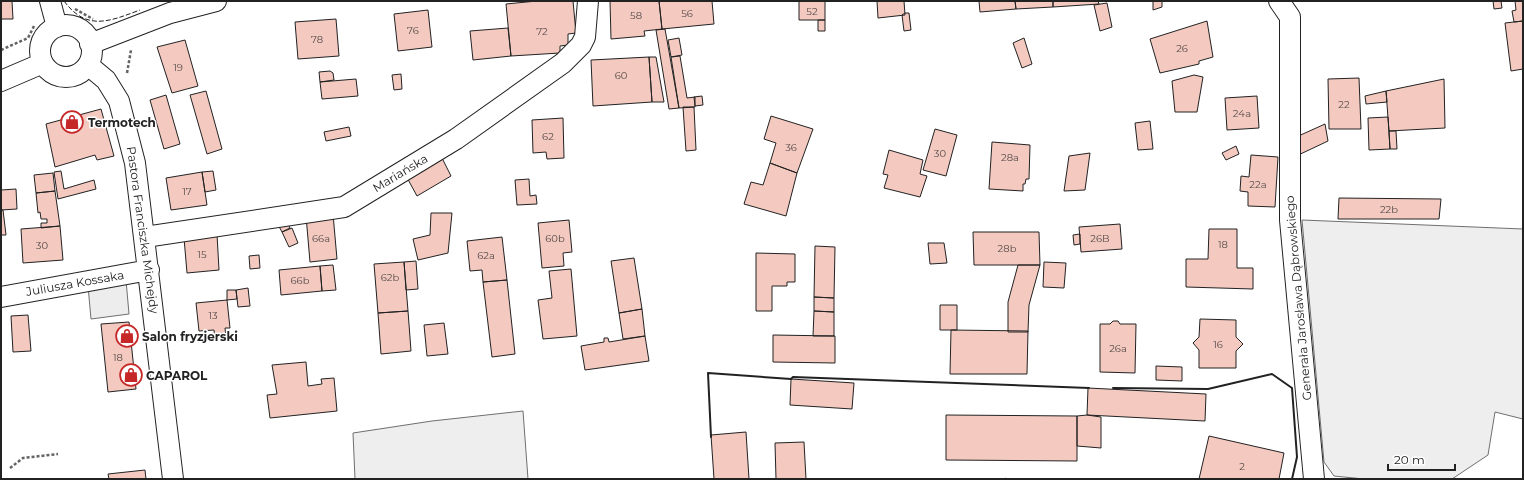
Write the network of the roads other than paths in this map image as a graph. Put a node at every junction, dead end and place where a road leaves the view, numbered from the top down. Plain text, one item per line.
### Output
1 (50, 1) edge
2 (216, 1) edge
3 (588, 1) edge
4 (1279, 1) edge
5 (58, 27) junction
6 (90, 44) junction
7 (43, 63) junction
8 (88, 64) junction
9 (1, 81) edge
10 (145, 237) junction
11 (149, 270) junction
12 (1, 297) edge
13 (173, 479) edge
14 (1314, 479) edge

1 - 5 street
2 - 6 street
3 - 10 street, Mariańska
4 - 14 street, Generała Jarosława Dąbrowskiego
5 - 6 street
5 - 7 street
6 - 8 street
7 - 8 street
7 - 9 street
8 - 10 street, Pastora Franciszka Michejdy
10 - 11 street, Pastora Franciszka Michejdy
11 - 12 street, Juliusza Kossaka
11 - 13 street, Pastora Franciszka Michejdy

